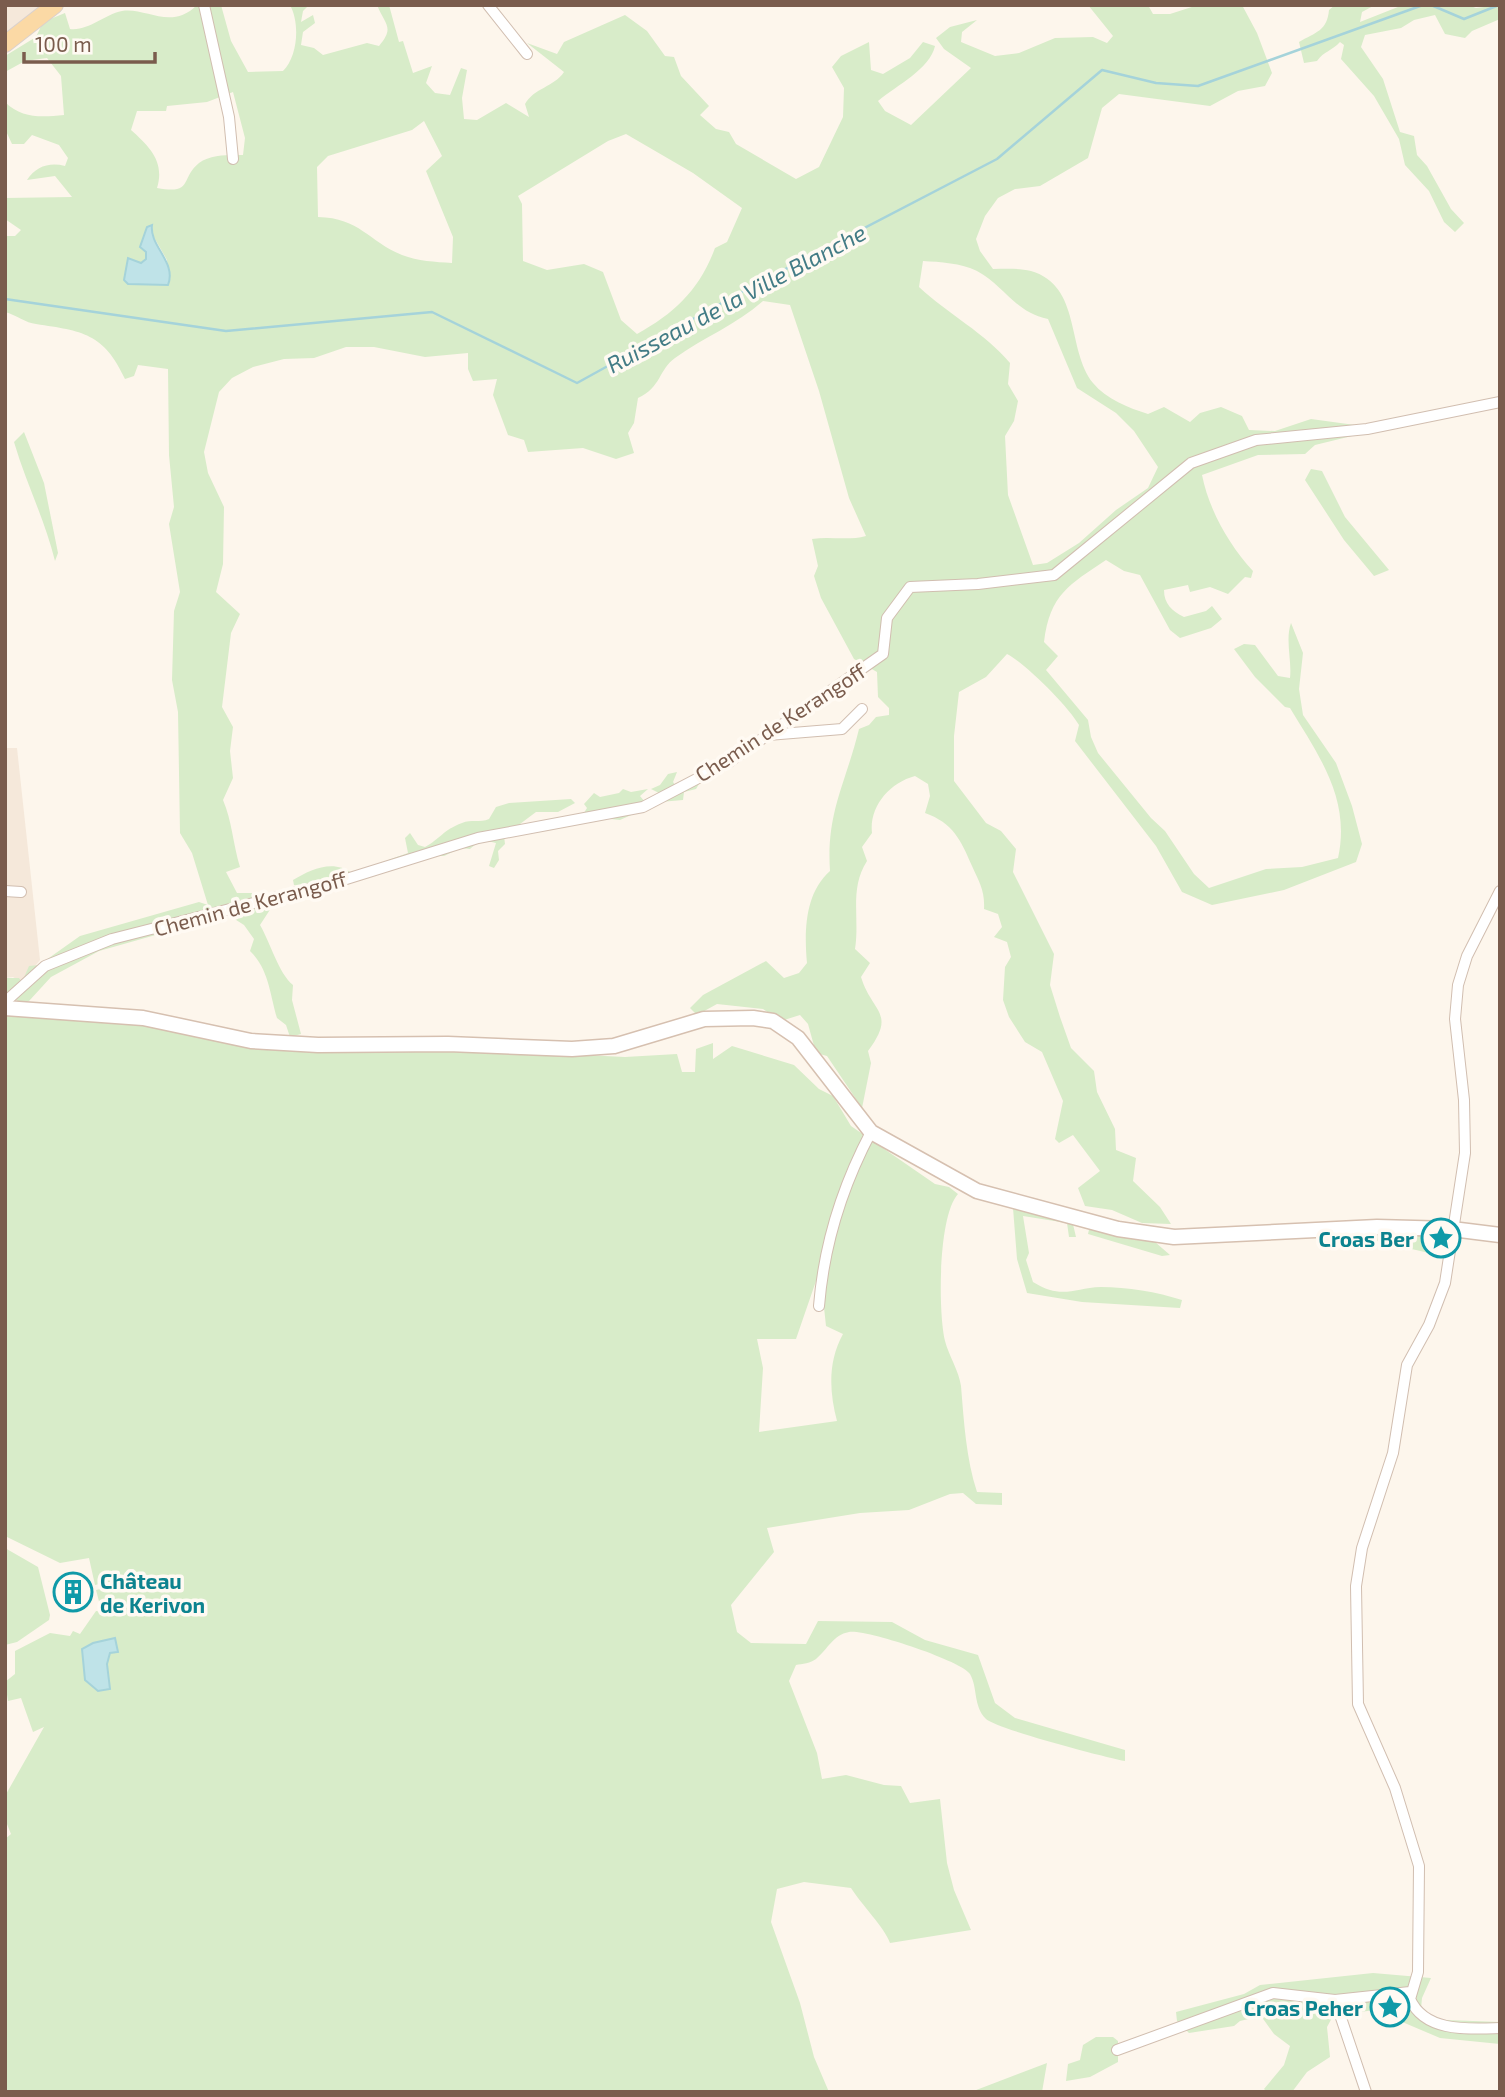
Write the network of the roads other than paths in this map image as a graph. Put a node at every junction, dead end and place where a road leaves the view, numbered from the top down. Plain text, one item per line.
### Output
1 (55, 5) edge
2 (204, 5) edge
3 (488, 5) edge
4 (43, 10) edge
5 (5, 44) edge
6 (527, 54) dead end
7 (233, 159) dead end
8 (1500, 402) edge
9 (862, 709) dead end
10 (767, 735) junction
11 (5, 891) edge
12 (1500, 891) edge
13 (21, 892) dead end
14 (5, 1002) edge
15 (5, 1008) edge
16 (871, 1132) junction
17 (1452, 1229) junction
18 (1500, 1235) edge
19 (819, 1306) dead end
20 (1410, 1992) junction
21 (1335, 2000) junction
22 (1500, 2028) edge
23 (1116, 2050) dead end
24 (1366, 2092) edge

1 - 4 main road
2 - 7 street
3 - 6 street
4 - 5 main road
8 - 10 street, Chemin de Kerangoff
9 - 10 street
10 - 14 street, Chemin de Kerangoff
11 - 13 street
12 - 17 street
15 - 16 street
16 - 17 street
16 - 19 street
17 - 18 street
17 - 20 street
20 - 21 street
20 - 22 street
21 - 23 street
21 - 24 street

